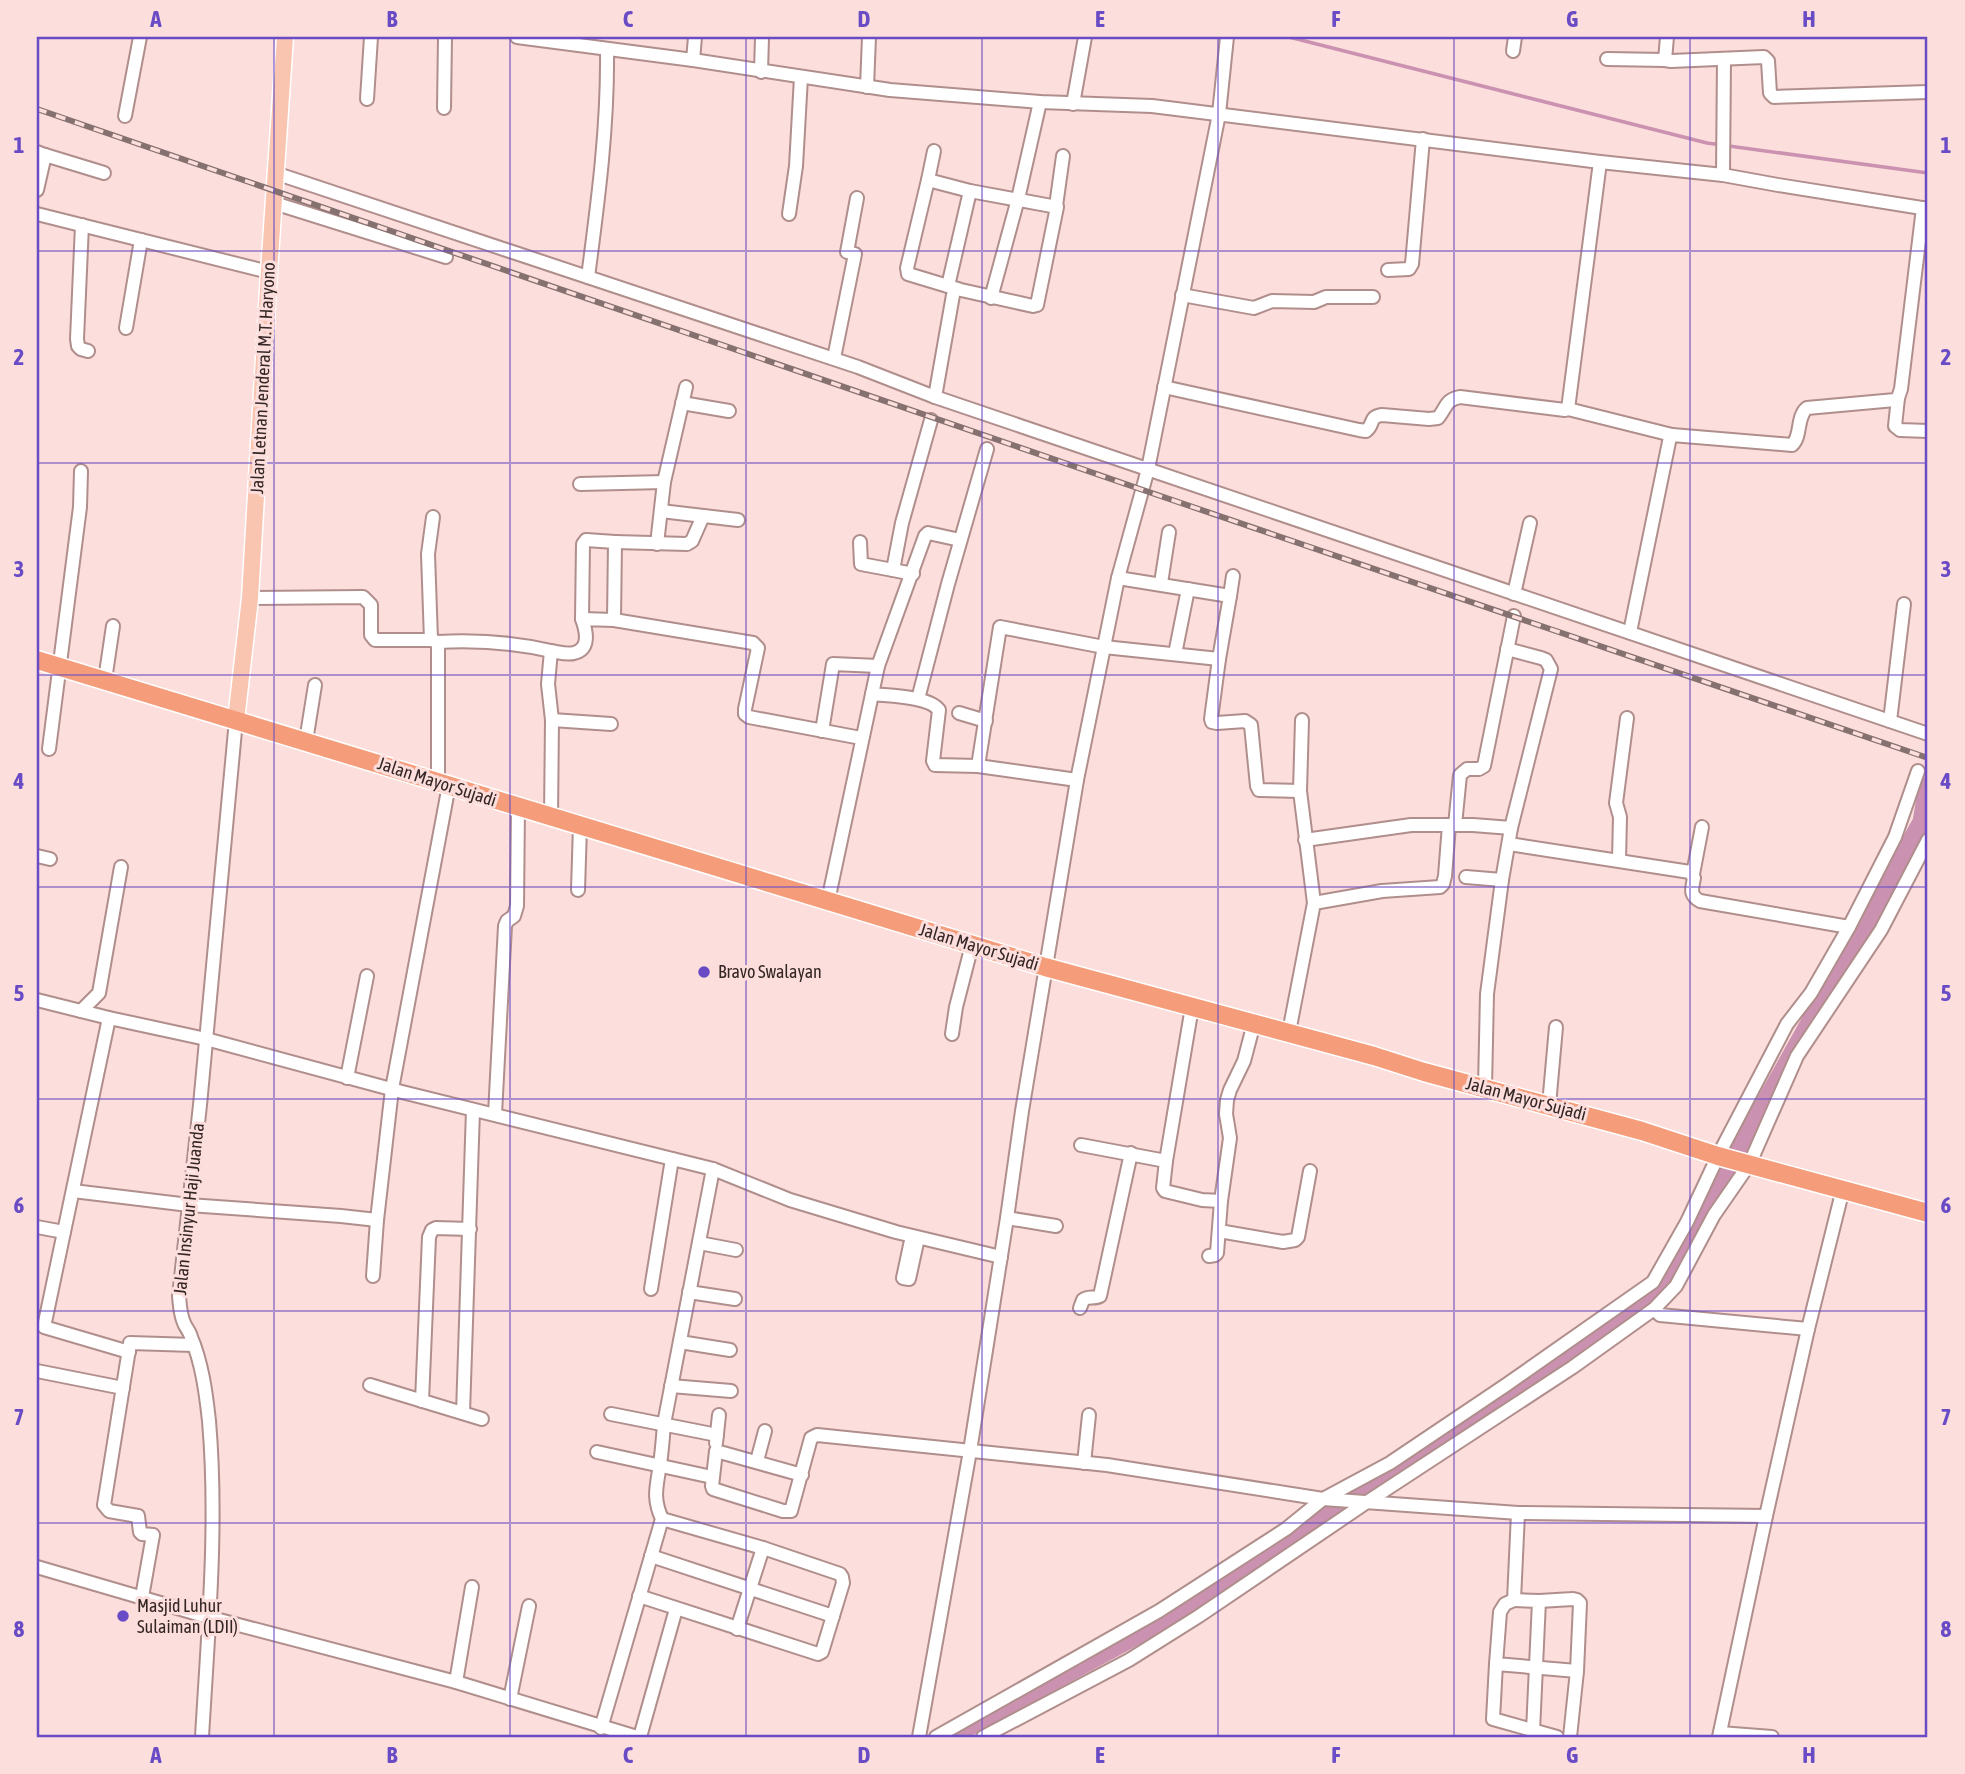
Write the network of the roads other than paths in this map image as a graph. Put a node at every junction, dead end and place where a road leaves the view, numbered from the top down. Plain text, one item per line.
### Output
1 (139, 37) edge
2 (285, 37) edge
3 (371, 37) edge
4 (446, 37) edge
5 (517, 37) edge
6 (695, 37) edge
7 (762, 37) edge
8 (869, 37) edge
9 (1085, 37) edge
10 (1227, 37) edge
11 (1515, 37) edge
12 (1667, 37) edge
13 (534, 38) edge
14 (607, 50) junction
15 (1513, 51) dead end
16 (1607, 59) dead end
17 (1724, 59) junction
18 (692, 60) junction
19 (1665, 60) junction
20 (761, 72) junction
21 (801, 77) junction
22 (867, 87) junction
23 (1928, 92) edge
24 (367, 99) dead end
25 (1040, 102) junction
26 (1073, 104) junction
27 (444, 108) dead end
28 (1219, 114) junction
29 (125, 116) dead end
30 (1423, 139) junction
31 (934, 151) dead end
32 (41, 153) edge
33 (1063, 156) dead end
34 (1600, 162) junction
35 (104, 173) dead end
36 (275, 173) junction
37 (1723, 174) junction
38 (928, 180) junction
39 (37, 190) edge
40 (970, 191) junction
41 (857, 198) dead end
42 (1018, 199) junction
43 (274, 203) junction
44 (1056, 206) junction
45 (1925, 209) edge
46 (37, 214) edge
47 (789, 214) dead end
48 (82, 225) junction
49 (141, 240) junction
50 (446, 257) dead end
51 (1388, 270) dead end
52 (269, 272) junction
53 (588, 277) junction
54 (951, 291) junction
55 (1182, 295) junction
56 (1373, 297) dead end
57 (991, 298) junction
58 (126, 328) dead end
59 (88, 351) dead end
60 (834, 358) junction
61 (686, 387) dead end
62 (1164, 387) junction
63 (935, 397) junction
64 (1898, 398) junction
65 (682, 404) junction
66 (1568, 408) junction
67 (729, 411) dead end
68 (931, 420) dead end
69 (1928, 430) edge
70 (1672, 435) junction
71 (987, 449) dead end
72 (1148, 469) junction
73 (81, 471) dead end
74 (664, 482) junction
75 (580, 484) dead end
76 (661, 511) junction
77 (703, 516) junction
78 (433, 517) dead end
79 (738, 520) dead end
80 (1530, 523) dead end
81 (1169, 532) dead end
82 (961, 540) junction
83 (615, 542) junction
84 (860, 542) dead end
85 (657, 544) junction
86 (892, 570) junction
87 (913, 574) junction
88 (1233, 576) dead end
89 (1118, 578) junction
90 (1161, 583) junction
91 (1188, 589) junction
92 (1514, 594) junction
93 (1230, 596) junction
94 (250, 598) junction
95 (1904, 604) dead end
96 (1514, 616) dead end
97 (582, 619) junction
98 (614, 620) junction
99 (113, 626) dead end
100 (1630, 632) junction
101 (435, 641) junction
102 (1104, 647) junction
103 (1507, 649) junction
104 (551, 651) junction
105 (1175, 654) junction
106 (1219, 659) junction
107 (37, 660) edge
108 (58, 666) junction
109 (878, 666) junction
110 (105, 680) junction
111 (316, 685) dead end
112 (872, 694) junction
113 (918, 699) junction
114 (959, 713) dead end
115 (1627, 718) dead end
116 (236, 720) junction
117 (552, 720) junction
118 (1302, 720) dead end
119 (986, 721) junction
120 (1890, 721) junction
121 (611, 724) dead end
122 (822, 731) junction
123 (1928, 734) edge
124 (861, 738) junction
125 (306, 741) junction
126 (49, 749) dead end
127 (978, 766) junction
128 (1918, 771) dead end
129 (1077, 780) junction
130 (443, 783) junction
131 (1300, 791) junction
132 (518, 807) junction
133 (551, 818) junction
134 (1452, 825) junction
135 (580, 826) junction
136 (1702, 827) dead end
137 (1511, 828) junction
138 (1305, 840) junction
139 (1928, 840) edge
140 (1509, 844) junction
141 (1619, 860) junction
142 (121, 867) dead end
143 (1693, 874) junction
144 (1466, 877) dead end
145 (1502, 880) junction
146 (578, 890) dead end
147 (828, 901) junction
148 (1314, 903) junction
149 (1849, 928) junction
150 (972, 945) junction
151 (1045, 967) junction
152 (367, 976) dead end
153 (37, 1000) edge
154 (1192, 1007) junction
155 (81, 1011) junction
156 (108, 1018) junction
157 (1254, 1023) junction
158 (1556, 1027) dead end
159 (1289, 1032) junction
160 (952, 1034) dead end
161 (206, 1039) junction
162 (347, 1077) junction
163 (1485, 1087) junction
164 (392, 1089) junction
165 (1549, 1105) junction
166 (473, 1110) junction
167 (495, 1114) junction
168 (1081, 1145) dead end
169 (1131, 1153) junction
170 (1720, 1156) junction
171 (671, 1159) junction
172 (1166, 1161) junction
173 (1748, 1163) junction
174 (713, 1169) junction
175 (1310, 1171) dead end
176 (1843, 1189) junction
177 (73, 1191) junction
178 (1221, 1201) junction
179 (189, 1205) junction
180 (1928, 1213) edge
181 (1007, 1218) junction
182 (377, 1220) junction
183 (1056, 1226) dead end
184 (37, 1227) edge
185 (470, 1229) junction
186 (1219, 1230) junction
187 (64, 1231) junction
188 (699, 1243) junction
189 (736, 1250) dead end
190 (1209, 1256) dead end
191 (1001, 1257) junction
192 (373, 1276) dead end
193 (651, 1289) dead end
194 (689, 1292) junction
195 (735, 1299) dead end
196 (1080, 1308) dead end
197 (1654, 1309) junction
198 (41, 1326) edge
199 (1808, 1329) junction
200 (680, 1342) junction
201 (194, 1345) junction
202 (730, 1350) dead end
203 (129, 1352) junction
204 (37, 1371) edge
205 (370, 1385) dead end
206 (671, 1386) junction
207 (123, 1388) junction
208 (731, 1391) dead end
209 (422, 1401) junction
210 (463, 1413) junction
211 (611, 1414) dead end
212 (719, 1415) dead end
213 (1089, 1415) dead end
214 (482, 1419) dead end
215 (664, 1424) junction
216 (765, 1431) dead end
217 (717, 1435) junction
218 (716, 1451) junction
219 (970, 1451) junction
220 (597, 1452) dead end
221 (757, 1461) junction
222 (1084, 1463) junction
223 (660, 1465) junction
224 (802, 1475) junction
225 (712, 1477) junction
226 (1326, 1499) junction
227 (1365, 1502) junction
228 (1518, 1513) junction
229 (1766, 1516) junction
230 (662, 1518) junction
231 (763, 1548) junction
232 (651, 1556) junction
233 (37, 1567) edge
234 (472, 1587) dead end
235 (750, 1589) junction
236 (639, 1596) junction
237 (142, 1597) junction
238 (1514, 1600) junction
239 (1539, 1601) junction
240 (529, 1606) dead end
241 (676, 1609) junction
242 (833, 1616) junction
243 (208, 1617) junction
244 (737, 1629) junction
245 (1496, 1664) junction
246 (1536, 1667) junction
247 (1577, 1671) junction
248 (456, 1682) junction
249 (510, 1699) junction
250 (601, 1728) junction
251 (1533, 1731) junction
252 (1720, 1735) edge
253 (202, 1737) edge
254 (638, 1737) edge
255 (919, 1737) edge
256 (936, 1737) edge
257 (983, 1737) edge
258 (1557, 1737) edge
259 (1570, 1737) edge
260 (1772, 1737) edge

1 - 29 street
2 - 36 main road, Jalan Letnan Jenderal M.T. Haryono
3 - 24 street
4 - 27 street
5 - 13 street
6 - 18 street
7 - 20 street
8 - 22 street
9 - 26 street
10 - 28 street
11 - 15 street
12 - 19 street
13 - 14 street
14 - 18 street
14 - 53 street
16 - 19 street
17 - 19 street
17 - 23 street
17 - 37 street
18 - 20 street
20 - 21 street
21 - 22 street
21 - 47 street
22 - 25 street
25 - 26 street
25 - 42 street
26 - 28 street
28 - 30 street
28 - 55 street
30 - 34 street
30 - 51 street
31 - 38 street
32 - 35 street
32 - 39 street
33 - 44 street
34 - 37 street
34 - 66 street
36 - 43 main road, Jalan Letnan Jenderal M.T. Haryono
36 - 53 street
37 - 45 street
38 - 40 street
38 - 54 street
40 - 42 street
40 - 54 street
41 - 60 street
42 - 44 street
42 - 57 street
43 - 50 street
43 - 52 main road, Jalan Letnan Jenderal M.T. Haryono
44 - 57 street
45 - 64 street
46 - 48 street
48 - 49 street
48 - 59 street
49 - 52 street
49 - 58 street
52 - 94 main road, Jalan Letnan Jenderal M.T. Haryono
53 - 60 street
54 - 57 street
54 - 63 street
55 - 56 street
55 - 62 street
60 - 63 street
61 - 65 street
62 - 66 street
62 - 72 street
63 - 72 street
64 - 69 street
64 - 70 street
65 - 67 street
65 - 74 street
66 - 70 street
68 - 86 street
70 - 100 street
71 - 82 street
72 - 89 street
72 - 92 street
73 - 108 street
74 - 75 street
74 - 76 street
76 - 77 street
76 - 85 street
77 - 79 street
77 - 85 street
78 - 101 street
80 - 92 street
81 - 90 street
82 - 87 street
82 - 113 street
83 - 85 street
83 - 97 street
83 - 98 street
84 - 86 street
86 - 87 street
87 - 109 street
88 - 93 street
89 - 90 street
89 - 102 street
90 - 91 street
91 - 93 street
91 - 105 street
92 - 100 street
93 - 106 street
94 - 101 street
94 - 116 main road, Jalan Letnan Jenderal M.T. Haryono
95 - 120 street
96 - 103 street
97 - 98 street
97 - 104 street
98 - 122 street
99 - 110 street
100 - 120 street
101 - 104 street
101 - 130 street
102 - 105 street
102 - 119 street
102 - 129 street
103 - 134 street
103 - 137 street
104 - 117 street
105 - 106 street
106 - 131 street
107 - 108 highway, Jalan Mayor Sujadi
108 - 110 highway, Jalan Mayor Sujadi
108 - 126 street
109 - 112 street
109 - 122 street
110 - 116 highway, Jalan Mayor Sujadi
111 - 125 street
112 - 113 street
112 - 124 street
113 - 127 street
114 - 119 street
115 - 141 street
116 - 125 highway, Jalan Mayor Sujadi
116 - 161 street, Jalan Insinyur Haji Juanda
117 - 121 street
117 - 133 street
118 - 131 street
119 - 127 street
120 - 123 street
122 - 124 street
124 - 147 street
125 - 130 highway, Jalan Mayor Sujadi
127 - 129 street
128 - 149 street
129 - 151 street
130 - 132 highway, Jalan Mayor Sujadi
130 - 164 street
131 - 138 street
132 - 133 highway, Jalan Mayor Sujadi
132 - 167 street
133 - 135 highway, Jalan Mayor Sujadi
134 - 137 street
134 - 138 street
134 - 148 street
135 - 146 street
135 - 147 highway, Jalan Mayor Sujadi
136 - 143 street
137 - 140 street
138 - 148 street
139 - 173 street
140 - 141 street
140 - 145 street
141 - 143 street
142 - 155 street
143 - 149 street
144 - 145 street
145 - 163 street
147 - 150 highway, Jalan Mayor Sujadi
148 - 159 street
149 - 170 street
150 - 151 highway, Jalan Mayor Sujadi
150 - 160 street
151 - 154 highway, Jalan Mayor Sujadi
151 - 181 street
152 - 162 street
153 - 155 street
154 - 157 highway, Jalan Mayor Sujadi
154 - 172 street
155 - 156 street
156 - 161 street
156 - 177 street
157 - 159 highway, Jalan Mayor Sujadi
157 - 178 street
158 - 165 street
159 - 163 highway, Jalan Mayor Sujadi
161 - 162 street
161 - 179 street, Jalan Insinyur Haji Juanda
162 - 164 street
163 - 165 highway, Jalan Mayor Sujadi
164 - 166 street
164 - 182 street
165 - 170 highway, Jalan Mayor Sujadi
166 - 167 street
166 - 185 street
167 - 171 street
168 - 169 street
169 - 172 street
169 - 196 street
170 - 173 highway, Jalan Mayor Sujadi
170 - 226 street
171 - 174 street
171 - 193 street
172 - 178 street
173 - 176 highway, Jalan Mayor Sujadi
173 - 197 street
174 - 188 street
174 - 191 street
175 - 186 street
176 - 180 highway, Jalan Mayor Sujadi
176 - 199 street
177 - 179 street
177 - 187 street
178 - 186 street
179 - 182 street
179 - 201 street, Jalan Insinyur Haji Juanda
181 - 183 street
181 - 191 street
182 - 192 street
184 - 187 street
185 - 209 street
185 - 210 street
186 - 190 street
187 - 198 street
188 - 189 street
188 - 194 street
191 - 219 street
194 - 195 street
194 - 200 street
197 - 199 street
197 - 227 street
198 - 203 street
199 - 229 street
200 - 202 street
200 - 206 street
201 - 203 street
201 - 243 street, Jalan Insinyur Haji Juanda
203 - 207 street
204 - 207 street
205 - 209 street
206 - 208 street
206 - 215 street
207 - 237 street
209 - 210 street
210 - 214 street
211 - 215 street
212 - 217 street
213 - 222 street
215 - 217 street
215 - 223 street
216 - 221 street
217 - 218 street
218 - 221 street
218 - 225 street
219 - 222 street
219 - 224 street
219 - 255 street
220 - 223 street
221 - 224 street
222 - 226 street
223 - 225 street
223 - 230 street
224 - 225 street
226 - 227 street
226 - 256 street
227 - 228 street
227 - 257 street
228 - 229 street
228 - 238 street
229 - 252 street
230 - 231 street
230 - 232 street
231 - 235 street
231 - 242 street
232 - 235 street
232 - 236 street
233 - 237 street
234 - 248 street
235 - 242 street
235 - 244 street
236 - 241 street
236 - 250 street
237 - 243 street
238 - 239 street
238 - 245 street
239 - 246 street
239 - 247 street
240 - 249 street
241 - 244 street
241 - 254 street
242 - 244 street
243 - 248 street
243 - 253 street, Jalan Insinyur Haji Juanda
245 - 246 street
245 - 251 street
246 - 247 street
246 - 251 street
247 - 259 street
248 - 249 street
249 - 250 street
250 - 254 street
251 - 258 street
252 - 260 street

